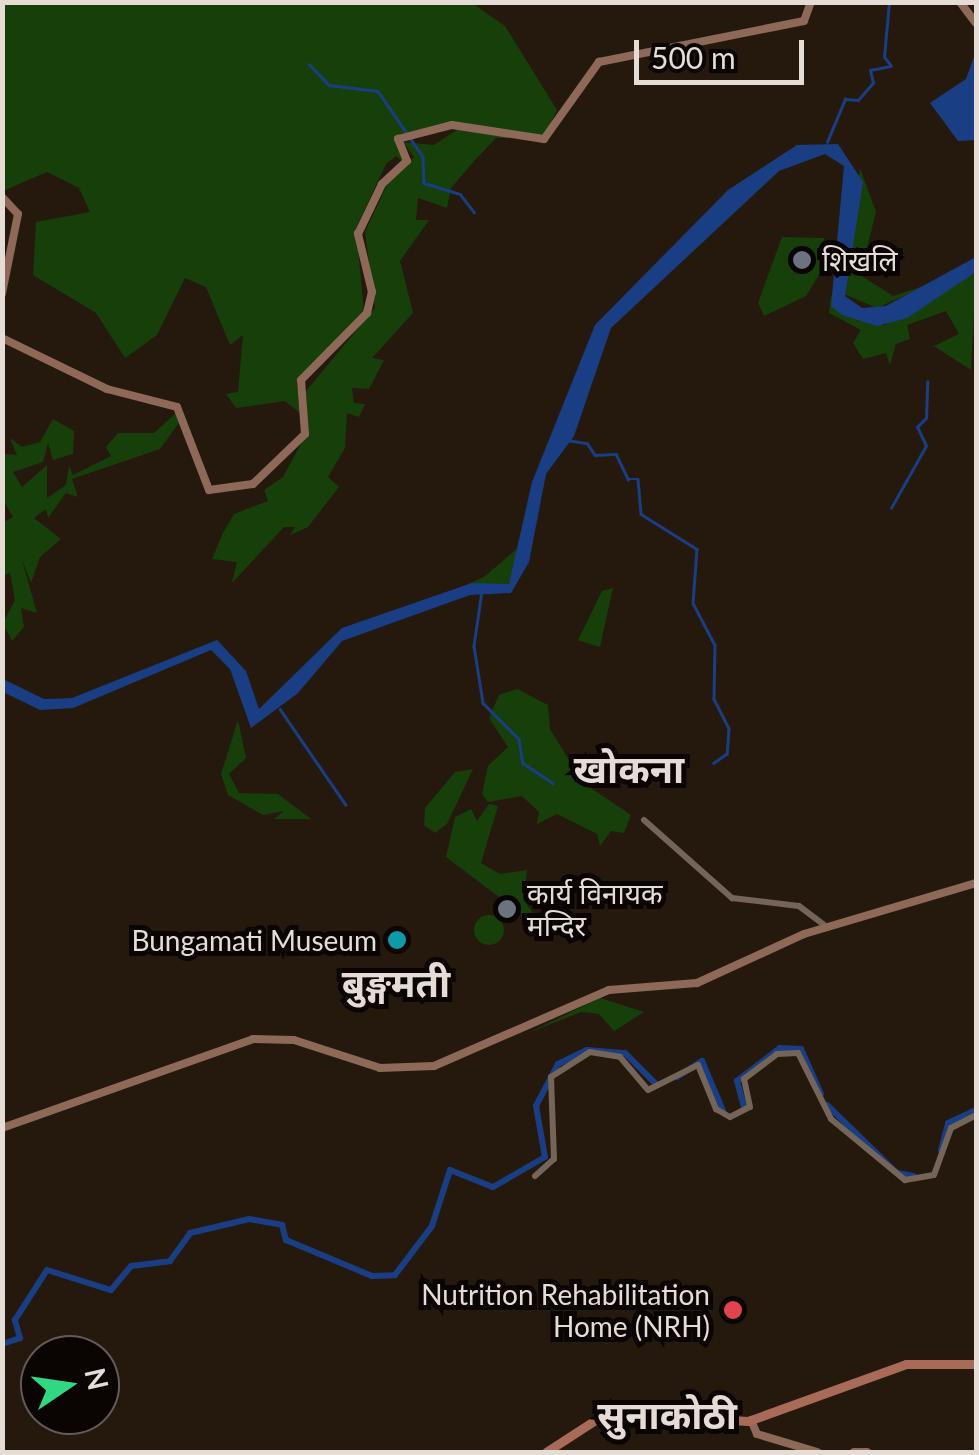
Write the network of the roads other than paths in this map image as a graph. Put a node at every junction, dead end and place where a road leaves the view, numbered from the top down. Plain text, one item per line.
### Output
1 (812, 2) edge
2 (960, 2) edge
3 (976, 23) edge
4 (2, 197) edge
5 (2, 293) edge
6 (2, 338) edge
7 (644, 820) dead end
8 (976, 883) edge
9 (829, 928) junction
10 (976, 1115) edge
11 (2, 1128) edge
12 (535, 1176) dead end
13 (976, 1364) edge
14 (751, 1420) junction
15 (546, 1452) edge
16 (818, 1452) edge
17 (854, 1452) edge
18 (867, 1452) edge

1 - 6 main road
2 - 3 main road
4 - 5 main road
7 - 9 street
8 - 9 main road
9 - 11 main road
10 - 12 street
13 - 14 main road
14 - 15 main road
14 - 16 main road
17 - 18 main road

